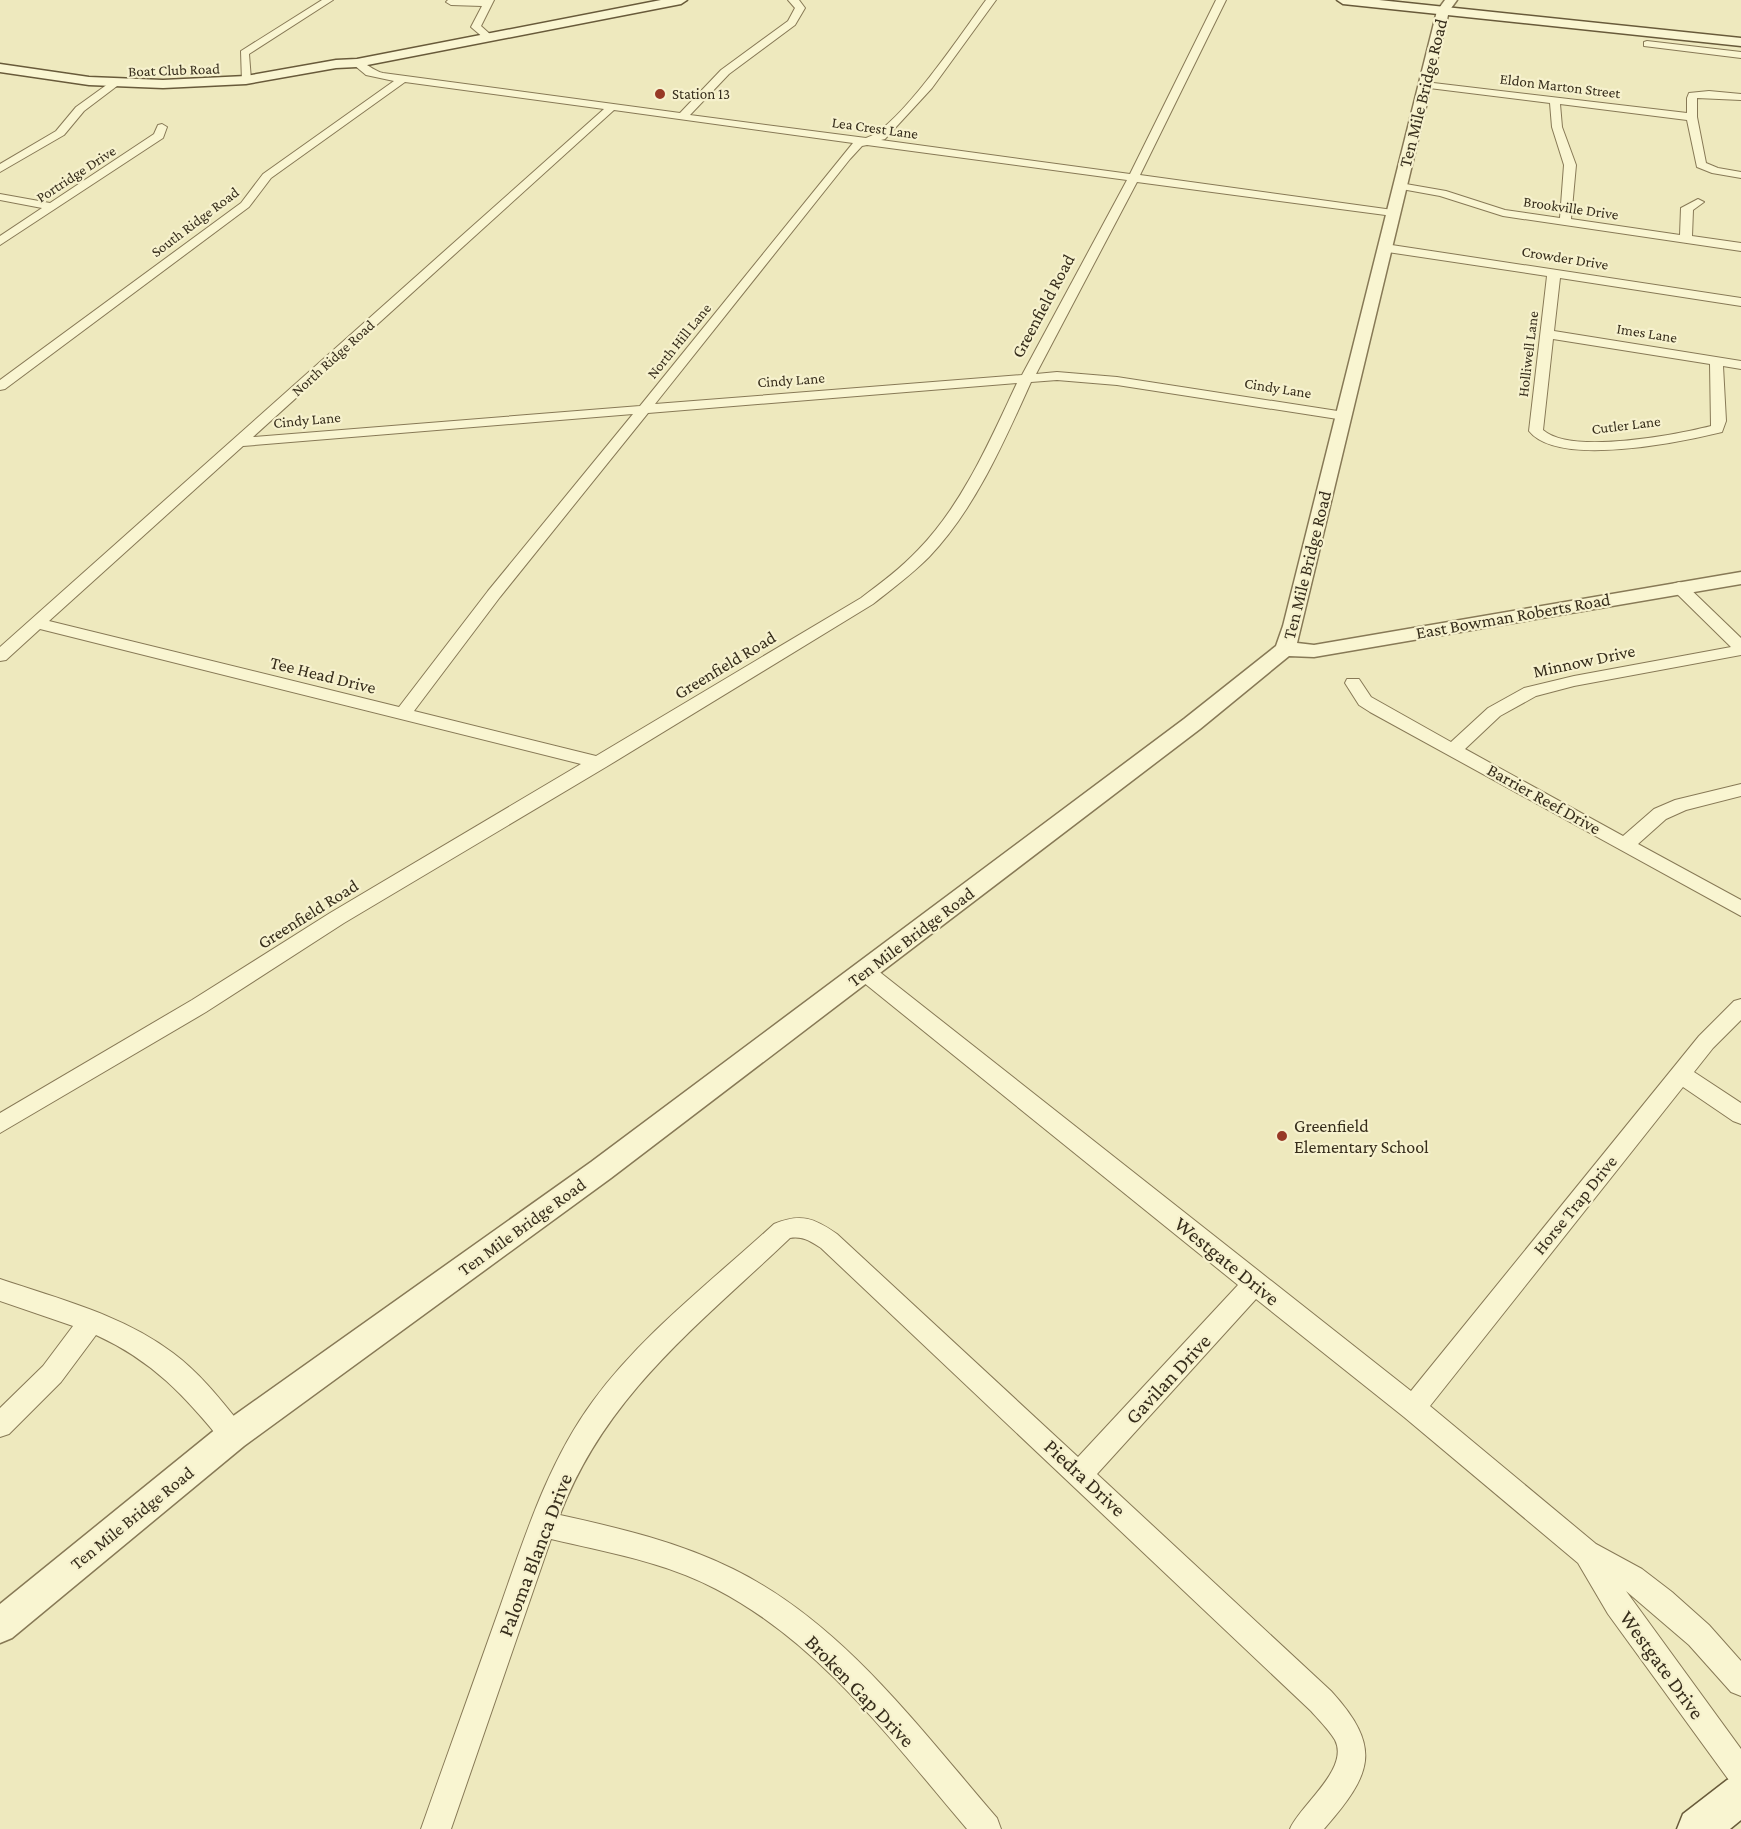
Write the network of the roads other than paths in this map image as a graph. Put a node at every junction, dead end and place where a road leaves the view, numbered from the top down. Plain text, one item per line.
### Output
1 (328, 0) edge
2 (657, 0) edge
3 (681, 0) edge
4 (793, 0) edge
5 (991, 0) edge
6 (1221, 0) edge
7 (1343, 0) edge
8 (1385, 0) edge
9 (488, 1) edge
10 (451, 2) dead end
11 (1447, 6) edge
12 (492, 36) junction
13 (1741, 37) edge
14 (1741, 42) edge
15 (1647, 44) dead end
16 (1741, 54) edge
17 (352, 64) junction
18 (0, 68) edge
19 (0, 74) edge
20 (403, 79) junction
21 (246, 80) junction
22 (113, 85) junction
23 (1425, 85) junction
24 (1741, 98) edge
25 (1555, 100) junction
26 (612, 107) junction
27 (682, 117) junction
28 (1692, 117) junction
29 (162, 127) dead end
30 (867, 142) junction
31 (0, 169) edge
32 (1741, 175) edge
33 (1133, 178) junction
34 (1400, 186) junction
35 (0, 197) edge
36 (1698, 202) dead end
37 (53, 207) junction
38 (1394, 213) junction
39 (1565, 222) junction
40 (1686, 239) junction
41 (0, 241) edge
42 (1741, 247) edge
43 (1385, 248) junction
44 (1554, 273) junction
45 (1741, 302) edge
46 (1547, 334) junction
47 (1716, 361) junction
48 (1741, 365) edge
49 (1026, 378) junction
50 (0, 386) edge
51 (647, 408) junction
52 (1344, 416) junction
53 (1541, 437) joint
54 (239, 442) junction
55 (1741, 578) edge
56 (1679, 587) junction
57 (37, 623) junction
58 (1285, 649) junction
59 (1741, 649) edge
60 (0, 656) edge
61 (1353, 683) dead end
62 (402, 715) junction
63 (1454, 749) junction
64 (600, 763) junction
65 (1741, 790) edge
66 (1625, 845) junction
67 (1741, 909) edge
68 (865, 972) junction
69 (1741, 1007) edge
70 (1680, 1074) junction
71 (1741, 1115) edge
72 (0, 1124) edge
73 (802, 1226) joint
74 (1255, 1284) junction
75 (0, 1290) edge
76 (91, 1322) junction
77 (1413, 1407) junction
78 (0, 1425) edge
79 (233, 1435) junction
80 (1080, 1473) junction
81 (543, 1524) junction
82 (1587, 1553) junction
83 (0, 1626) edge
84 (1741, 1682) edge
85 (1741, 1773) edge
86 (1741, 1794) edge
87 (436, 1829) edge
88 (986, 1829) edge
89 (1305, 1829) edge
90 (1698, 1829) edge

1 - 21 street
2 - 12 main road, Boat Club Road
3 - 12 main road, Boat Club Road
4 - 27 street
5 - 30 street, North Hill Lane
6 - 33 street, Greenfield Road
7 - 11 main road
8 - 11 main road
9 - 10 street
9 - 12 street
11 - 13 main road
11 - 14 main road
11 - 23 street, Ten Mile Bridge Road
12 - 17 main road, Boat Club Road
15 - 16 street
17 - 20 street, Lea Crest Lane
17 - 21 main road, Boat Club Road
17 - 22 main road, Boat Club Road
18 - 22 main road, Boat Club Road
19 - 22 main road, Boat Club Road
20 - 26 street, Lea Crest Lane
20 - 50 street, South Ridge Road
21 - 22 main road, Boat Club Road
22 - 31 street
23 - 25 street, Eldon Marton Street
23 - 34 street, Ten Mile Bridge Road
24 - 28 street
25 - 28 street, Eldon Marton Street
25 - 39 street
26 - 27 street, Lea Crest Lane
26 - 54 street, North Ridge Road
27 - 30 street, Lea Crest Lane
28 - 32 street
29 - 37 street, Portridge Drive
30 - 33 street, Lea Crest Lane
30 - 51 street, North Hill Lane
33 - 38 street, Lea Crest Lane
33 - 49 street, Greenfield Road
34 - 38 street, Ten Mile Bridge Road
34 - 39 street, Brookville Drive
35 - 37 street
36 - 40 street
37 - 41 street, Portridge Drive
38 - 43 street, Ten Mile Bridge Road
39 - 40 street, Brookville Drive
40 - 42 street, Brookville Drive
43 - 44 street, Crowder Drive
43 - 52 street, Ten Mile Bridge Road
44 - 45 street, Crowder Drive
44 - 46 street, Holliwell Lane
46 - 47 street, Imes Lane
46 - 53 street, Holliwell Lane
47 - 48 street, Imes Lane
47 - 53 street, Cutler Lane
49 - 51 street, Cindy Lane
49 - 52 street, Cindy Lane
49 - 64 street, Greenfield Road
51 - 54 street, Cindy Lane
51 - 62 street, North Hill Lane
52 - 58 street, Ten Mile Bridge Road
54 - 57 street, North Ridge Road
55 - 56 street, East Bowman Roberts Road
56 - 58 street, East Bowman Roberts Road
56 - 59 street
57 - 60 street, North Ridge Road
57 - 62 street, Tee Head Drive
58 - 68 street, Ten Mile Bridge Road
59 - 63 street, Minnow Drive
61 - 63 street, Barrier Reef Drive
62 - 64 street, Tee Head Drive
63 - 66 street, Barrier Reef Drive
64 - 72 street, Greenfield Road
65 - 66 street
66 - 67 street, Barrier Reef Drive
68 - 74 street, Westgate Drive
68 - 79 street, Ten Mile Bridge Road
69 - 70 street, Horse Trap Drive
70 - 71 street
70 - 77 street, Horse Trap Drive
73 - 80 street, Piedra Drive
73 - 81 street, Paloma Blanca Drive
74 - 77 street, Westgate Drive
74 - 80 street, Gavilan Drive
75 - 76 street
76 - 78 street
76 - 79 street
77 - 82 street, Westgate Drive
79 - 83 street, Ten Mile Bridge Road
80 - 89 street, Piedra Drive
81 - 87 street, Paloma Blanca Drive
81 - 88 street, Broken Gap Drive
82 - 84 street, Westgate Drive
82 - 85 street, Westgate Drive
86 - 90 main road

